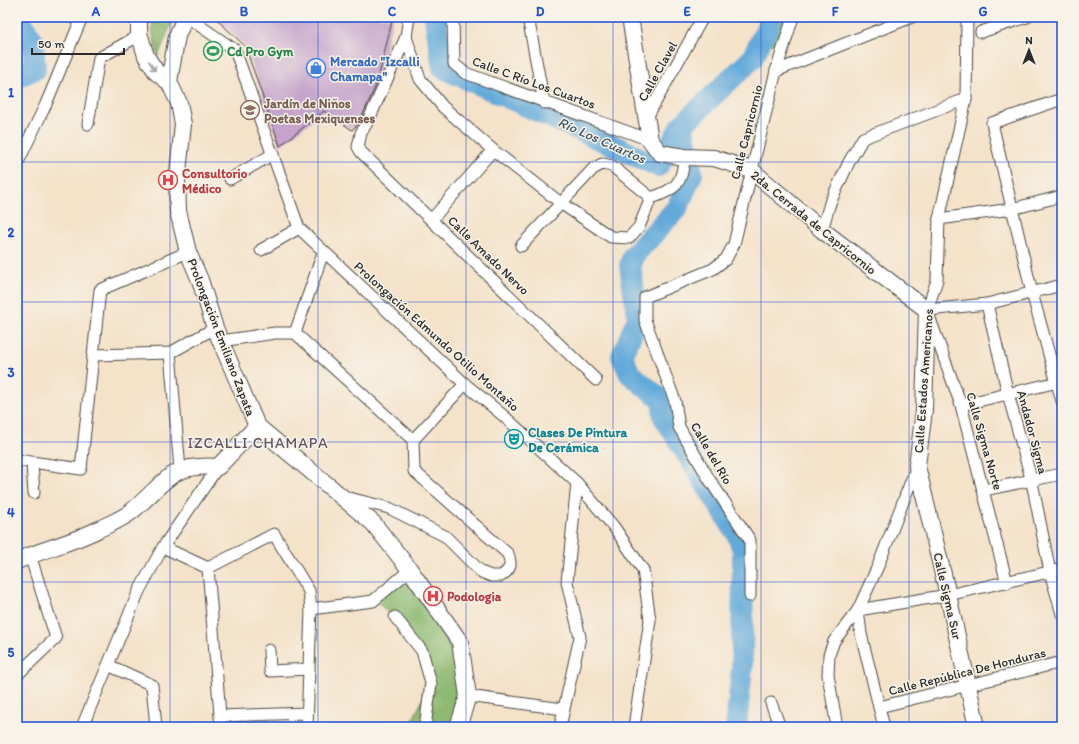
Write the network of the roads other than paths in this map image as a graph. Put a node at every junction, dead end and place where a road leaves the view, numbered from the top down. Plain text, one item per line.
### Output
1 (82, 17) edge
2 (139, 17) edge
3 (186, 17) edge
4 (409, 17) edge
5 (453, 17) edge
6 (528, 17) edge
7 (630, 17) edge
8 (703, 17) edge
9 (793, 17) edge
10 (912, 17) edge
11 (967, 17) edge
12 (1027, 17) edge
13 (981, 32) dead end
14 (140, 34) junction
15 (406, 37) junction
16 (776, 71) junction
17 (169, 82) junction
18 (966, 99) junction
19 (1062, 99) edge
20 (544, 103) junction
21 (647, 117) junction
22 (88, 124) dead end
23 (650, 140) junction
24 (493, 150) junction
25 (273, 154) junction
26 (684, 157) junction
27 (17, 164) edge
28 (751, 170) junction
29 (230, 179) dead end
30 (1062, 196) edge
31 (651, 198) junction
32 (562, 204) junction
33 (1012, 209) junction
34 (432, 219) junction
35 (939, 219) junction
36 (299, 228) junction
37 (822, 230) junction
38 (521, 246) dead end
39 (261, 250) dead end
40 (188, 252) junction
41 (323, 253) junction
42 (1062, 286) edge
43 (1032, 293) junction
44 (645, 297) joint
45 (986, 304) junction
46 (927, 310) junction
47 (295, 333) junction
48 (218, 335) junction
49 (170, 353) junction
50 (93, 355) junction
51 (596, 380) dead end
52 (1060, 382) edge
53 (465, 384) junction
54 (1008, 394) junction
55 (1062, 401) edge
56 (961, 406) junction
57 (257, 426) junction
58 (413, 440) junction
59 (17, 460) edge
60 (32, 463) junction
61 (916, 466) junction
62 (218, 467) junction
63 (180, 470) junction
64 (1062, 474) edge
65 (577, 482) junction
66 (1032, 482) junction
67 (984, 490) junction
68 (34, 493) dead end
69 (344, 497) junction
70 (163, 547) junction
71 (24, 558) edge
72 (208, 568) junction
73 (1062, 569) edge
74 (410, 570) junction
75 (1050, 572) junction
76 (1007, 583) junction
77 (948, 595) junction
78 (750, 596) dead end
79 (311, 609) junction
80 (858, 610) junction
81 (1062, 614) edge
82 (395, 617) dead end
83 (269, 650) dead end
84 (1062, 662) edge
85 (108, 665) junction
86 (309, 669) junction
87 (17, 675) edge
88 (967, 685) junction
89 (468, 696) junction
90 (771, 703) dead end
91 (879, 707) junction
92 (563, 709) junction
93 (307, 713) junction
94 (221, 722) edge
95 (82, 727) edge
96 (156, 727) edge
97 (307, 727) edge
98 (425, 727) edge
99 (458, 727) edge
100 (560, 727) edge
101 (634, 727) edge
102 (780, 727) edge
103 (837, 727) edge
104 (884, 727) edge
105 (977, 727) edge

1 - 27 street
2 - 14 main road, Prolongación Emiliano Zapata
3 - 17 main road
3 - 25 street, Prolongación Edmundo Otilio Montaño
4 - 15 street
5 - 20 street, Calle C Río Los Cuartos
6 - 20 street
7 - 21 main road
8 - 21 street, Calle Clavel
9 - 16 street, Calle Capricornio
10 - 16 street
11 - 18 street, Calle Estados Americanos
12 - 13 street
14 -> 17 main road, Prolongación Emiliano Zapata
14 - 22 street
15 - 24 street
15 - 34 street, Calle Amado Nervo
16 - 28 street, Calle Capricornio
17 - 40 main road, Prolongación Emiliano Zapata
18 - 35 street, Calle Estados Americanos
18 - 37 street
19 - 33 street
20 - 23 street, Calle C Río Los Cuartos
21 - 23 main road
23 - 26 main road, 2da. Cerrada de Capricornio
24 - 32 street
24 - 34 street
25 - 29 street
25 - 36 street, Prolongación Edmundo Otilio Montaño
26 - 28 main road, 2da. Cerrada de Capricornio
26 - 31 street
28 - 37 main road, 2da. Cerrada de Capricornio
28 - 44 street, Calle Capricornio
30 - 33 street
31 - 32 street
31 - 32 street
32 - 38 street
33 - 35 street
33 - 43 street
34 - 51 street, Calle Amado Nervo
35 - 46 street, Calle Estados Americanos
36 - 39 street
36 - 41 street, Prolongación Edmundo Otilio Montaño
37 - 46 main road, 2da. Cerrada de Capricornio
40 - 48 main road, Prolongación Emiliano Zapata
40 - 50 street
41 - 47 street
41 - 53 street, Prolongación Edmundo Otilio Montaño
42 - 43 street
43 - 45 street
43 - 52 street
44 - 78 street, Calle del Río
45 - 46 street
45 - 54 street, Andador Sigma
46 - 56 street, Calle Sigma Norte
46 - 61 main road, Calle Estados Americanos
47 - 48 street
47 - 58 street
48 - 49 street
48 - 57 main road, Prolongación Emiliano Zapata
49 - 50 street
49 - 63 street
50 - 60 street
52 - 54 street
52 - 55 street
53 - 58 street
53 - 65 street, Prolongación Edmundo Otilio Montaño
54 - 56 street
54 - 66 street, Andador Sigma
56 - 67 street, Calle Sigma Norte
57 - 62 main road
57 - 69 main road, Prolongación Emiliano Zapata
58 - 69 street
59 - 60 street
60 - 68 street
61 - 77 main road, Calle Sigma Sur
61 - 80 street, Calle Estados Americanos
62 - 63 main road
62 - 70 street
63 - 71 main road
64 - 66 street
65 - 92 street
65 - 101 street, Prolongación Edmundo Otilio Montaño
66 - 67 street
66 - 75 street, Andador Sigma
67 - 76 street, Calle Sigma Norte
69 - 74 main road, Prolongación Emiliano Zapata
70 - 72 street
70 - 85 street
71 - 87 street
72 - 79 street
72 - 94 street
73 - 75 street
74 - 79 street
74 - 89 main road, Prolongación Emiliano Zapata
75 - 76 street
75 - 81 street, Andador Sigma
76 - 77 street
77 - 80 street
77 - 88 main road, Calle Sigma Sur
79 - 86 street
80 - 91 street
80 - 103 street, Calle Estados Americanos
82 - 98 street
83 - 86 street
84 - 88 street, Calle República De Honduras
85 - 95 street
85 - 96 street
86 - 93 street
88 - 91 street, Calle República De Honduras
88 - 105 main road, Calle Sigma Sur
89 - 92 street
89 - 99 main road, Prolongación Emiliano Zapata
90 - 102 street
91 - 104 street
92 - 100 street
93 - 94 street
93 - 97 street

